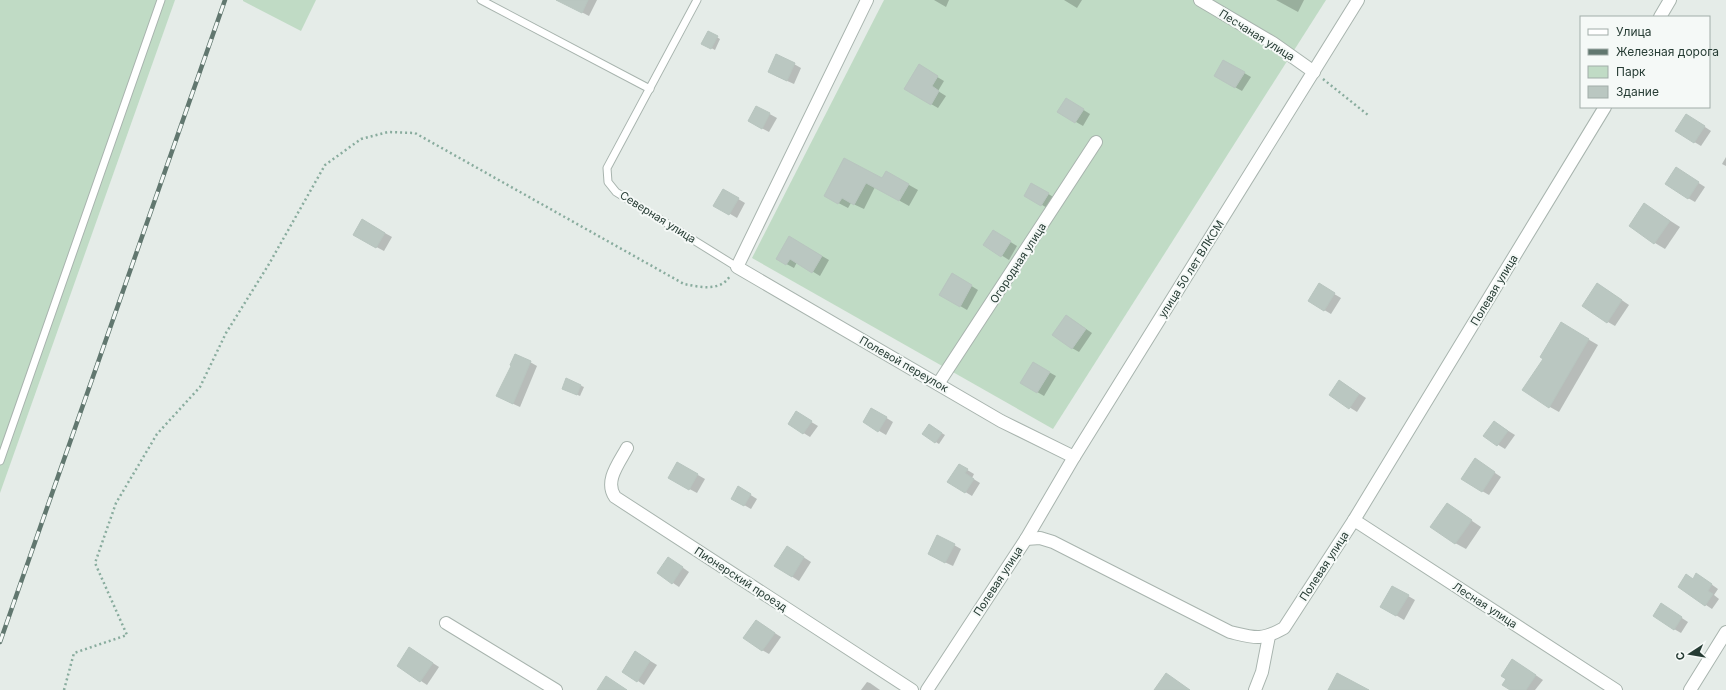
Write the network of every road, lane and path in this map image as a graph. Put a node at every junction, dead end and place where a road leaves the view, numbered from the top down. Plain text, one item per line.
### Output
1 (161, 0) edge
2 (481, 0) edge
3 (697, 0) edge
4 (867, 0) edge
5 (1200, 0) edge
6 (1358, 0) edge
7 (1670, 0) edge
8 (1661, 16) edge
9 (1314, 72) junction
10 (650, 89) junction
11 (1604, 108) edge
12 (1368, 115) dead end
13 (1096, 142) dead end
14 (737, 267) junction
15 (938, 384) junction
16 (627, 448) dead end
17 (1074, 457) junction
18 (0, 461) edge
19 (1354, 520) junction
20 (1026, 539) junction
21 (446, 623) dead end
22 (1726, 632) edge
23 (1269, 636) junction
24 (64, 690) edge
25 (556, 690) edge
26 (912, 690) edge
27 (927, 690) edge
28 (1255, 690) edge
29 (1616, 690) edge
30 (1690, 690) edge

1 - 18 lane
2 - 10 lane
3 - 10 lane, Северная улица
4 - 14 street
5 - 9 street, Песчаная улица
6 - 9 street, улица 50 лет ВЛКСМ
7 - 8 street
9 - 12 path
9 - 17 street, улица 50 лет ВЛКСМ
10 - 14 lane, Северная улица
11 - 19 street, Полевая улица
13 - 15 street, Огородная улица
14 - 15 street, Полевой переулок
14 - 24 path
15 - 17 street, Полевой переулок
16 - 26 street, Пионерский проезд
17 - 20 street, улица 50 лет ВЛКСМ
19 - 23 street, Полевая улица
19 - 29 street, Лесная улица
20 - 23 street, Полевая улица
20 - 27 street, Полевая улица
21 - 25 street
22 - 30 street
23 - 28 street

